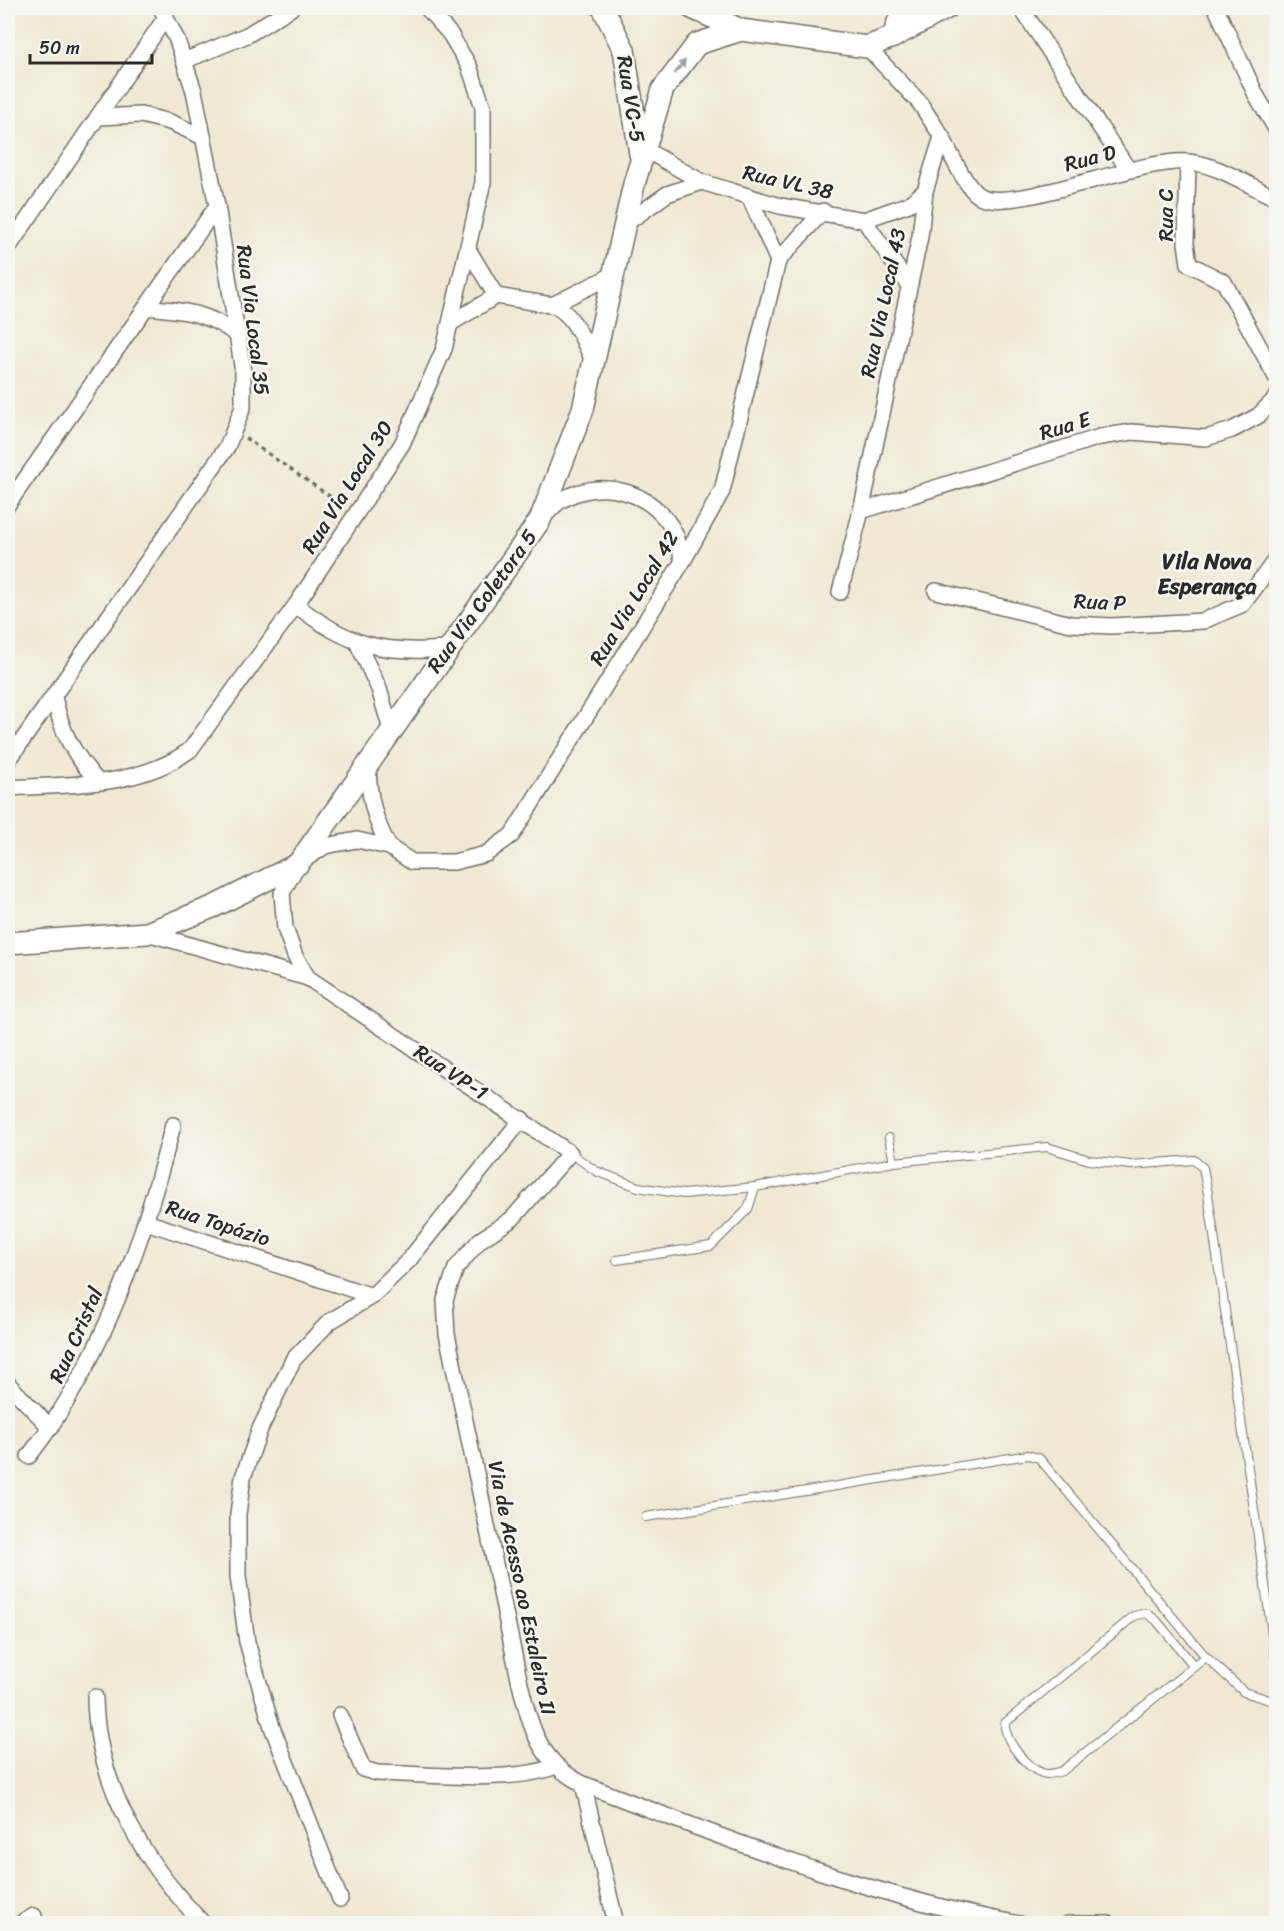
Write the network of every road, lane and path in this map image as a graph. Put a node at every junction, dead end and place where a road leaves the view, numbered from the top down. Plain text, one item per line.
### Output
1 (291, 8) edge
2 (427, 8) edge
3 (692, 8) edge
4 (910, 8) edge
5 (947, 8) edge
6 (1021, 8) edge
7 (1216, 8) edge
8 (609, 11) edge
9 (164, 12) edge
10 (741, 30) junction
11 (893, 38) junction
12 (697, 44) junction
13 (867, 47) junction
14 (184, 61) junction
15 (629, 88) junction
16 (663, 89) junction
17 (98, 117) junction
18 (1276, 129) edge
19 (203, 137) junction
20 (942, 137) junction
21 (641, 151) junction
22 (1188, 162) junction
23 (1128, 169) junction
24 (702, 182) junction
25 (925, 191) junction
26 (749, 196) junction
27 (1276, 198) edge
28 (217, 206) junction
29 (823, 211) junction
30 (864, 220) junction
31 (624, 225) junction
32 (8, 248) edge
33 (468, 249) junction
34 (778, 261) junction
35 (613, 275) junction
36 (909, 285) junction
37 (496, 296) junction
38 (552, 305) junction
39 (146, 307) junction
40 (606, 309) joint
41 (451, 323) junction
42 (237, 335) junction
43 (594, 362) junction
44 (1276, 377) edge
45 (1276, 398) edge
46 (234, 430) junction
47 (8, 504) edge
48 (861, 511) junction
49 (356, 514) junction
50 (540, 520) junction
51 (1276, 559) edge
52 (682, 561) junction
53 (936, 591) dead end
54 (840, 592) dead end
55 (296, 605) junction
56 (357, 642) junction
57 (447, 649) junction
58 (54, 697) junction
59 (391, 730) junction
60 (8, 761) edge
61 (368, 762) junction
62 (98, 782) junction
63 (8, 788) edge
64 (389, 847) junction
65 (298, 864) junction
66 (147, 933) junction
67 (8, 943) edge
68 (308, 978) junction
69 (522, 1119) junction
70 (173, 1125) dead end
71 (889, 1138) dead end
72 (570, 1153) junction
73 (894, 1162) junction
74 (755, 1186) junction
75 (146, 1222) junction
76 (617, 1260) dead end
77 (372, 1296) junction
78 (8, 1384) edge
79 (51, 1428) junction
80 (29, 1456) dead end
81 (646, 1517) dead end
82 (1206, 1657) junction
83 (1276, 1660) edge
84 (1194, 1666) junction
85 (95, 1697) dead end
86 (1276, 1702) edge
87 (340, 1715) dead end
88 (556, 1766) junction
89 (583, 1784) junction
90 (340, 1899) dead end
91 (204, 1923) edge
92 (616, 1923) edge
93 (1020, 1923) edge
94 (1068, 1923) edge
95 (1109, 1923) edge

1 - 14 street
2 - 33 street, Rua Via Local 30
3 - 10 street
3 - 12 street
4 - 11 street
5 - 11 street
6 - 23 street
7 - 18 street
8 - 15 street, Rua VC-5
9 - 14 street, Rua Via Local 35
9 - 17 street
10 - 12 street
10 - 13 street
11 - 13 street
16 -> 12 street, Rua VC-5
13 - 20 street
14 - 19 street, Rua Via Local 35
15 - 16 street
15 - 21 street, Rua VC-5
16 - 21 street, Rua VC-5
17 - 19 street
17 - 32 street
19 - 28 street, Rua Via Local 35
20 - 23 street, Rua D
20 - 25 street, Rua Via Local 43
21 - 24 street, Rua VL 38
21 - 31 street, Rua VC-5
22 - 23 street, Rua D
22 - 27 street, Rua D
22 - 44 street, Rua C
24 - 26 street, Rua VL 38
24 - 31 street
25 - 30 street
25 - 36 street, Rua Via Local 43
26 - 29 street, Rua VL 38
26 - 34 street
28 - 39 street
28 - 42 street, Rua Via Local 35
29 - 30 street, Rua VL 38
29 - 34 street, Rua Via Local 42
30 - 36 street
31 - 35 street, Rua VC-5
33 - 37 street
33 - 41 street, Rua Via Local 30
34 - 52 street, Rua Via Local 42
35 - 38 street
35 - 40 street, Rua VC-5
36 - 48 street, Rua Via Local 43
37 - 38 street
37 - 41 street
38 - 43 street
39 - 42 street
39 - 47 street
40 - 43 street, Rua Via Coletora 5
41 - 49 street, Rua Via Local 30
42 - 46 street, Rua Via Local 35
43 - 50 street, Rua Via Coletora 5
45 - 48 street, Rua E
46 - 49 path
46 - 58 street, Rua Via Local 35
48 - 54 street, Rua Via Local 43
49 - 55 street, Rua Via Local 30
50 - 52 street
50 - 57 street, Rua Via Coletora 5
51 - 53 street, Rua P
52 - 64 street, Rua Via Local 42
55 - 56 street
55 - 62 street, Rua Via Local 30
56 - 57 street
56 - 59 street
57 - 59 street, Rua Via Coletora 5
58 - 60 street, Rua Via Local 35
58 - 62 street
59 - 61 street, Rua Via Coletora 5
61 - 64 street
61 - 65 street, Rua Via Coletora 5
62 - 63 street, Rua Via Local 30
64 - 65 street
65 - 66 street, Rua Via Coletora 5
65 - 68 street, Rua Via Coletora 5
66 - 67 street, Rua VP-1
66 - 68 street, Rua VP-1
68 - 69 street, Rua VP-1
69 - 72 street, Rua VP-1
69 - 77 street
70 - 75 street, Rua Topázio
71 - 73 lane
72 - 74 lane, Rua VP-1
72 - 88 street, Via de Acesso ao Estaleiro II
73 - 74 lane, Rua VP-1
73 - 83 lane, Rua VP-1
74 - 76 lane
75 - 77 street, Rua Topázio
75 - 79 street, Rua Cristal
77 - 90 street
78 - 79 street
79 - 80 street, Rua Cristal
81 - 82 lane
82 - 84 lane
82 - 86 lane
84 - 84 lane
85 - 91 street
87 - 88 street
88 - 89 street, Via de Acesso ao Estaleiro II
89 - 92 street
89 - 93 street, Via de Acesso ao Estaleiro II
94 - 95 street

